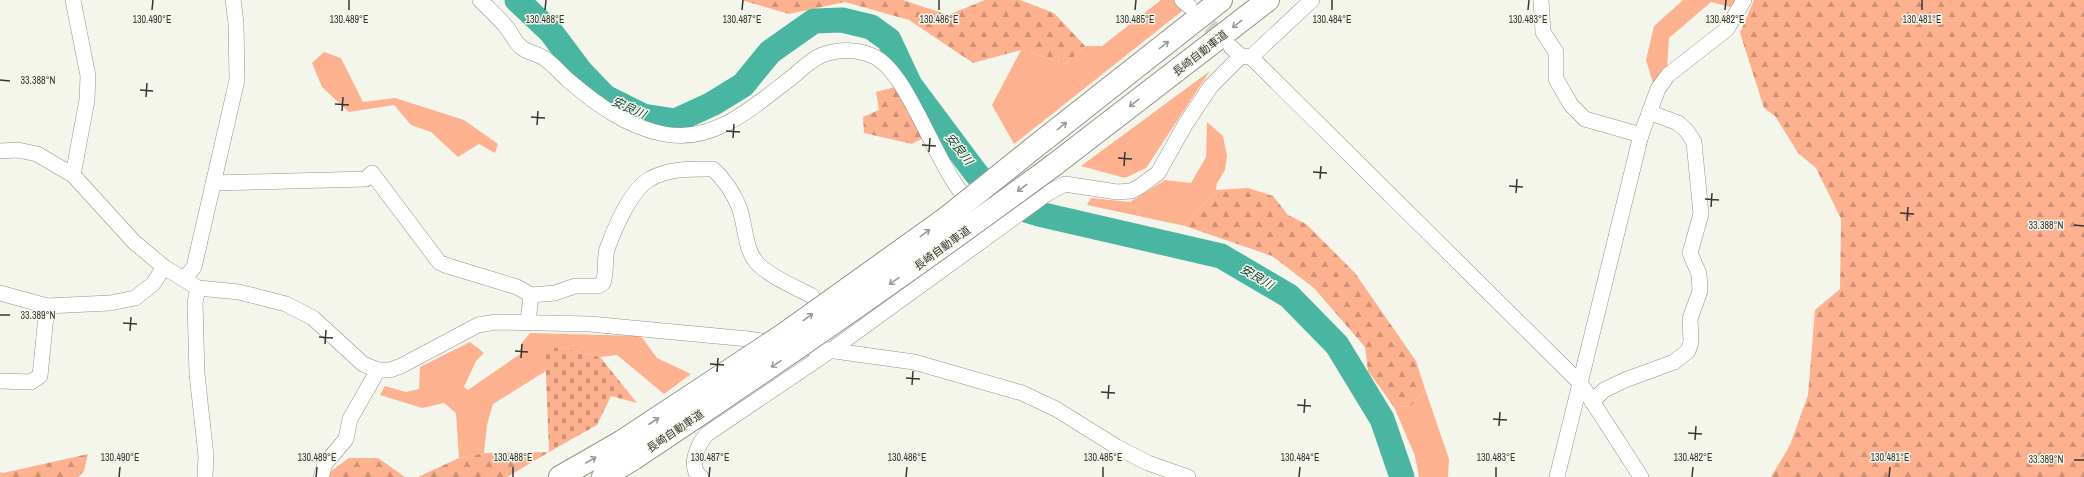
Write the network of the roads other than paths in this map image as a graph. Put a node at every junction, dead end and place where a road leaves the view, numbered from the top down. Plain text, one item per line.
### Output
1 (73, 0) edge
2 (233, 0) edge
3 (480, 0) edge
4 (1221, 0) edge
5 (1268, 0) edge
6 (1312, 0) edge
7 (1541, 0) edge
8 (1744, 0) edge
9 (1241, 53) junction
10 (1649, 112) junction
11 (1641, 135) junction
12 (0, 151) edge
13 (73, 175) junction
14 (213, 183) junction
15 (1005, 225) junction
16 (164, 267) junction
17 (185, 278) junction
18 (198, 288) junction
19 (0, 293) edge
20 (531, 295) junction
21 (812, 296) dead end
22 (47, 306) junction
23 (528, 322) junction
24 (830, 351) junction
25 (378, 370) junction
26 (0, 381) edge
27 (1580, 384) junction
28 (1592, 402) junction
29 (627, 451) junction
30 (697, 476) edge
31 (205, 477) edge
32 (321, 477) edge
33 (560, 477) edge
34 (602, 477) edge
35 (1188, 477) edge
36 (1557, 477) edge
37 (1641, 477) edge

1 - 13 street
2 - 14 street
3 - 15 street
29 -> 4 highway, 長崎自動車道, bridge
5 -> 29 highway, 長崎自動車道, bridge
6 - 9 street
7 - 11 street
8 - 10 street
9 - 15 street
9 - 27 street
10 - 11 street
10 - 28 street
11 - 27 street
12 - 13 street
13 - 16 street
14 - 17 street
14 - 20 street
15 - 24 street
16 - 17 street
16 - 22 street
17 - 18 street
18 - 25 street
18 - 31 street
19 - 22 street
20 - 21 street
20 - 23 street
22 - 26 street
23 - 24 street
23 - 25 street
24 - 30 street
24 - 35 street
25 - 32 street
27 - 28 street
27 - 36 street
28 - 37 street
33 -> 29 highway, 長崎自動車道
29 - 34 highway, 長崎自動車道

